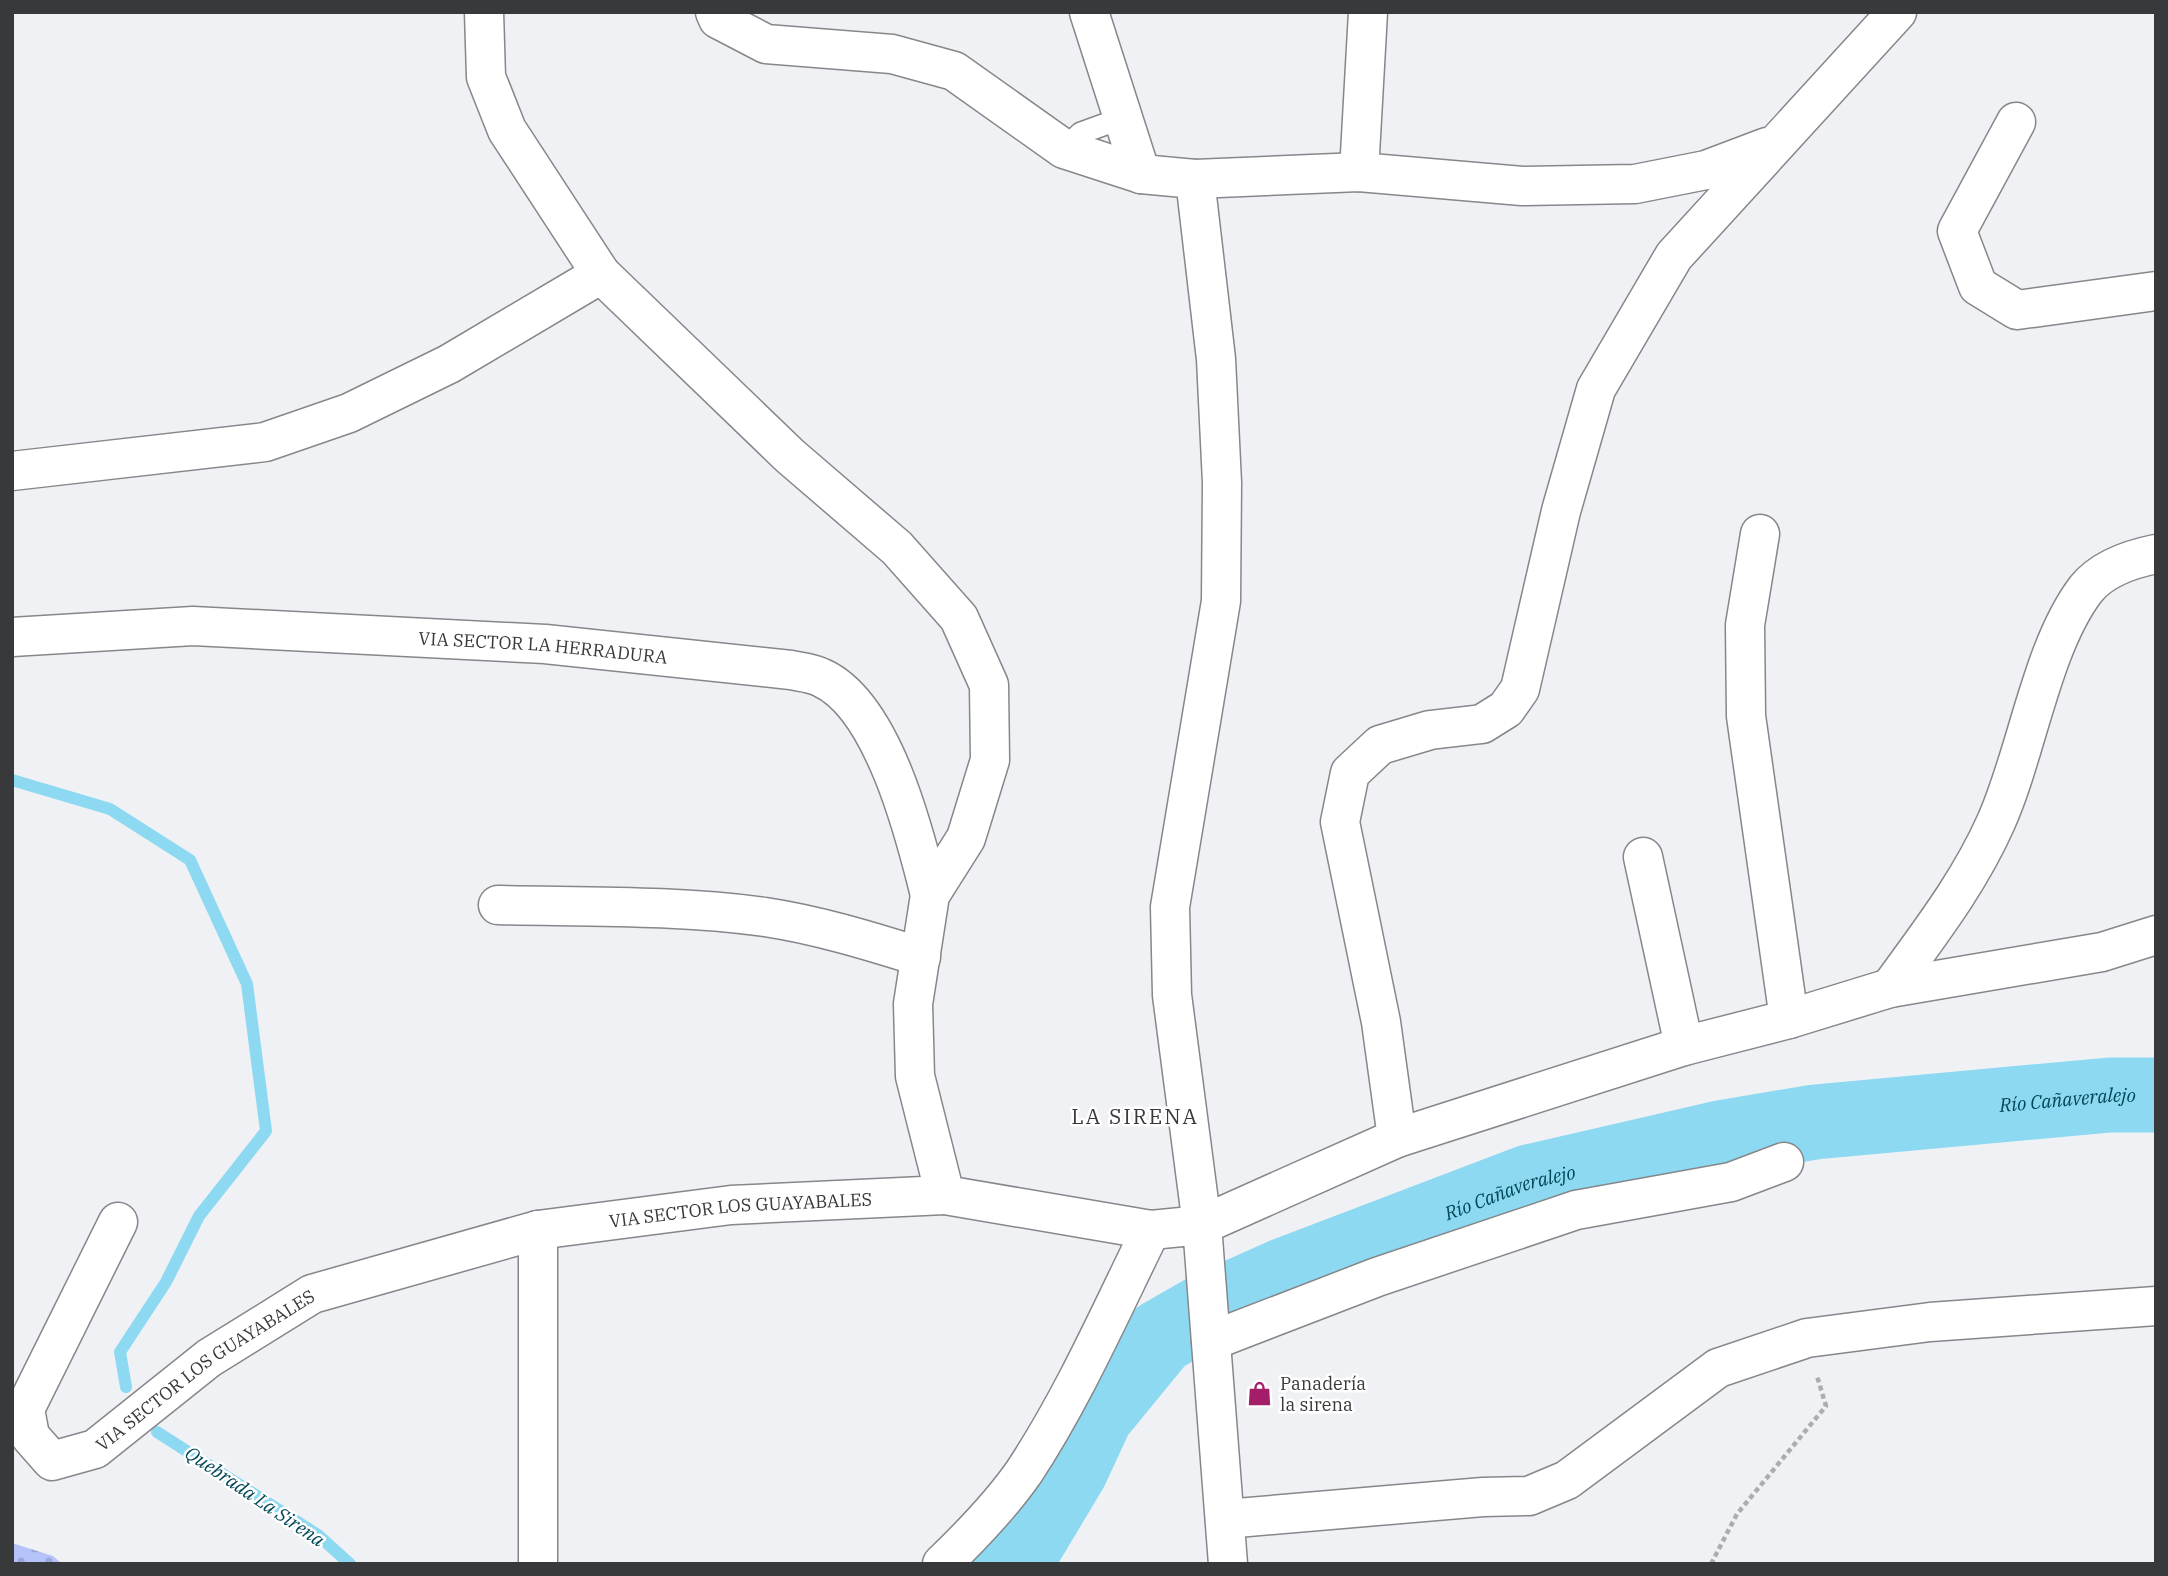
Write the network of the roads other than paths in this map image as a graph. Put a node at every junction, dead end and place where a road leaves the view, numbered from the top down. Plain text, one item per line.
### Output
1 (484, 12) edge
2 (715, 12) edge
3 (1089, 12) edge
4 (1368, 12) edge
5 (1897, 12) edge
6 (1125, 117) junction
7 (2016, 122) dead end
8 (1774, 143) junction
9 (1064, 149) junction
10 (1359, 172) junction
11 (1141, 174) junction
12 (1195, 180) junction
13 (601, 274) junction
14 (2156, 291) edge
15 (12, 471) edge
16 (1760, 534) dead end
17 (2156, 554) edge
18 (12, 637) edge
19 (1643, 858) dead end
20 (930, 895) junction
21 (498, 905) dead end
22 (2156, 935) edge
23 (921, 957) junction
24 (1890, 988) junction
25 (1789, 1020) junction
26 (1684, 1046) junction
27 (1396, 1138) junction
28 (1784, 1162) dead end
29 (945, 1195) junction
30 (118, 1222) dead end
31 (538, 1230) junction
32 (1151, 1230) junction
33 (1203, 1244) junction
34 (2156, 1306) edge
35 (1212, 1352) junction
36 (1225, 1519) junction
37 (538, 1564) edge
38 (942, 1564) edge
39 (1228, 1564) edge

1 - 13 street
2 - 9 street
3 - 6 street
4 - 10 street
5 - 8 street
6 - 9 lane
6 - 11 street
7 - 14 street
8 - 10 street
8 - 27 street
9 - 11 street
10 - 12 street
11 - 12 street
12 - 33 street
13 - 15 street
13 - 20 street
16 - 25 street
17 - 24 street
18 - 20 street, VIA SECTOR LA HERRADURA
19 - 26 street
20 - 23 street
21 - 23 street
22 - 24 street, VIA SECTOR LOS GUAYABALES
23 - 29 street
24 - 25 street, VIA SECTOR LOS GUAYABALES
25 - 26 street, VIA SECTOR LOS GUAYABALES
26 - 27 street, VIA SECTOR LOS GUAYABALES
27 - 33 street, VIA SECTOR LOS GUAYABALES
28 - 35 street
29 - 31 street, VIA SECTOR LOS GUAYABALES
29 - 32 street, VIA SECTOR LOS GUAYABALES
30 - 31 street, VIA SECTOR LOS GUAYABALES
31 - 37 street
32 - 33 street, VIA SECTOR LOS GUAYABALES
32 - 38 street
33 - 35 street
34 - 36 street
35 - 36 street
36 - 39 street

